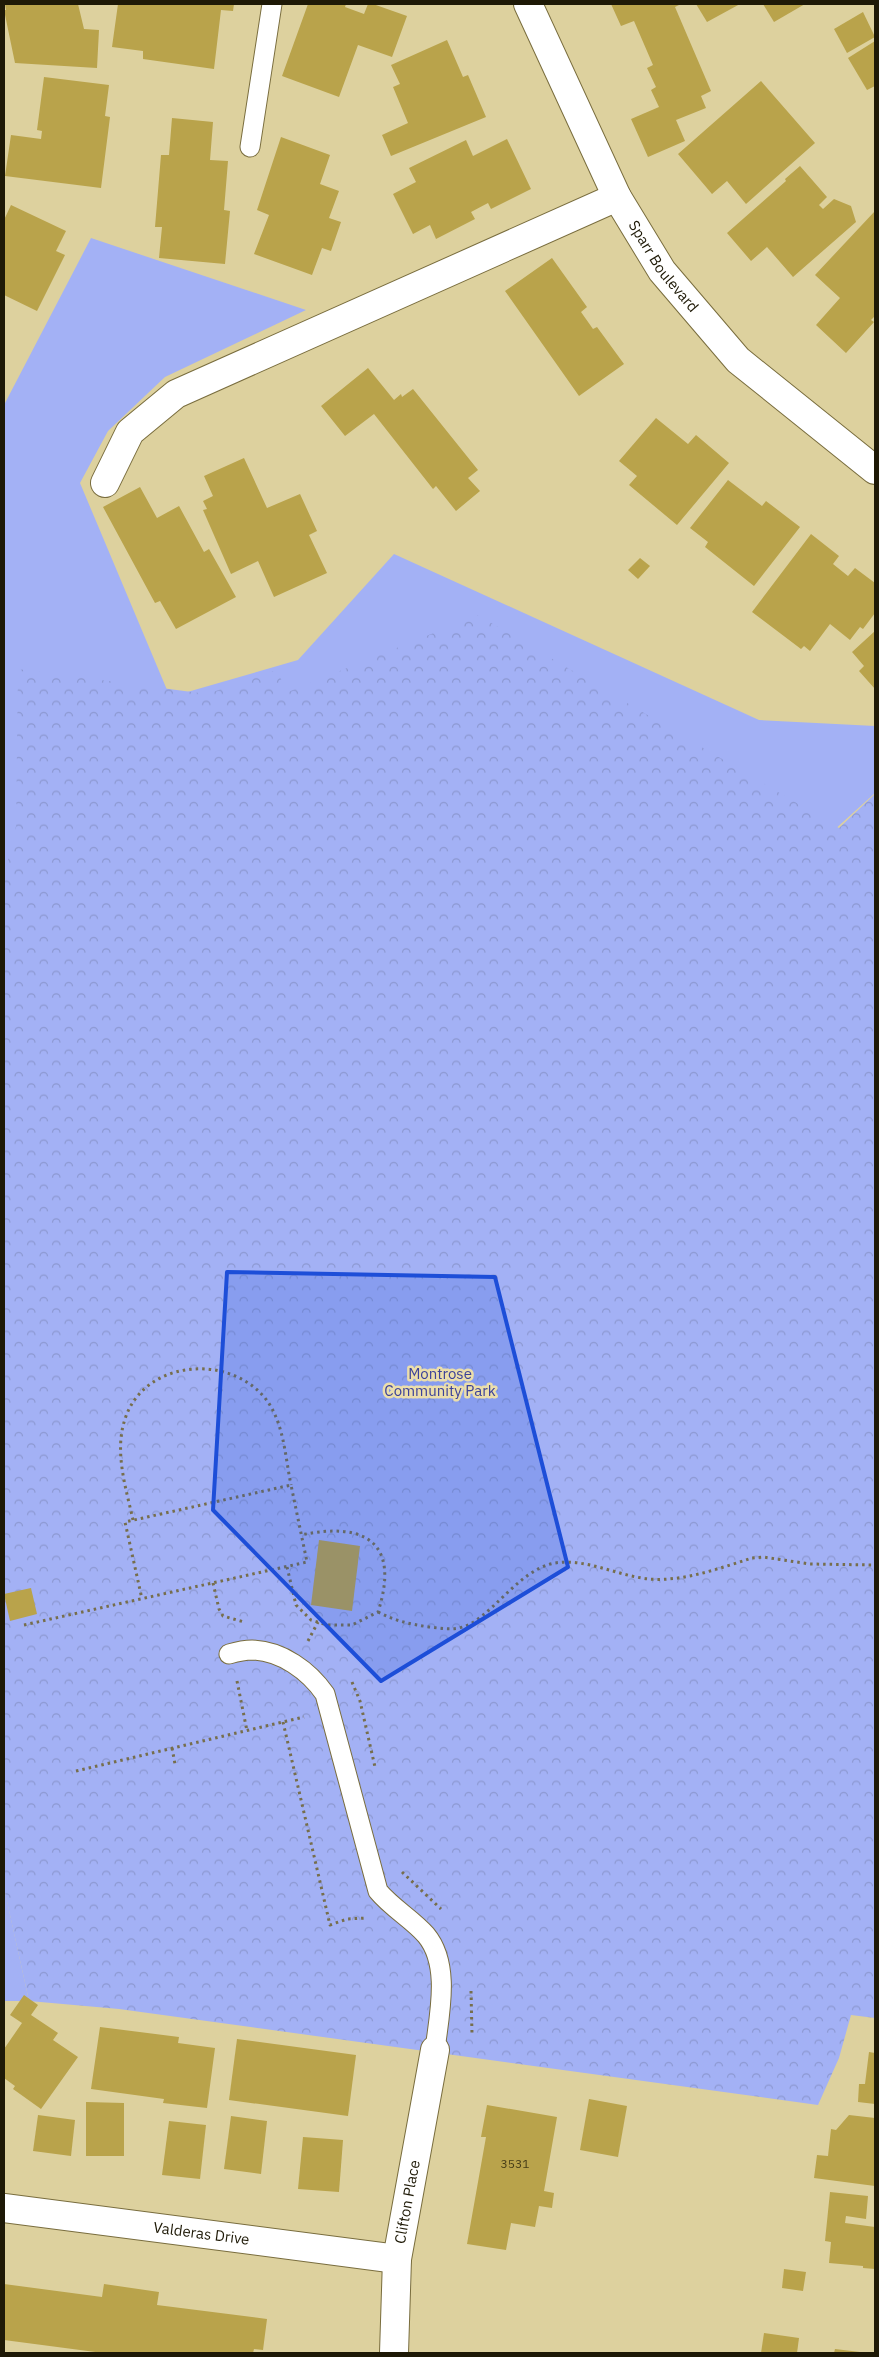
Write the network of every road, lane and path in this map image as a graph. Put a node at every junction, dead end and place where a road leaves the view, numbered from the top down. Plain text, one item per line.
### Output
1 (272, 4) edge
2 (528, 4) edge
3 (250, 148) dead end
4 (618, 198) junction
5 (875, 470) edge
6 (105, 483) dead end
7 (291, 1484) junction
8 (133, 1520) junction
9 (301, 1534) junction
10 (875, 1565) edge
11 (287, 1567) junction
12 (142, 1599) junction
13 (378, 1612) junction
14 (24, 1625) dead end
15 (230, 1653) joint
16 (331, 1711) junction
17 (283, 1722) junction
18 (247, 1731) junction
19 (370, 1741) dead end
20 (172, 1748) junction
21 (176, 1764) dead end
22 (376, 1770) dead end
23 (76, 1771) dead end
24 (398, 1864) dead end
25 (443, 1912) dead end
26 (371, 1918) dead end
27 (471, 1987) dead end
28 (472, 2034) dead end
29 (435, 2050) joint
30 (4, 2208) edge
31 (397, 2258) junction
32 (394, 2353) edge

1 - 3 lane
2 - 4 street, Sparr Boulevard
4 - 5 street, Sparr Boulevard
4 - 6 street
7 - 8 path
7 - 8 path
7 - 9 path
8 - 12 path
9 - 11 path
9 - 13 path
10 - 13 path
11 - 12 path
11 - 13 path
12 - 14 path
15 - 16 lane
15 - 18 path
16 - 17 path
16 - 29 lane
17 - 18 path
17 - 26 path
18 - 20 path
19 - 22 path
20 - 21 path
20 - 23 path
24 - 25 path
27 - 28 path
29 - 31 street, Clifton Place
30 - 31 street, Valderas Drive
31 - 32 street, Clifton Place

